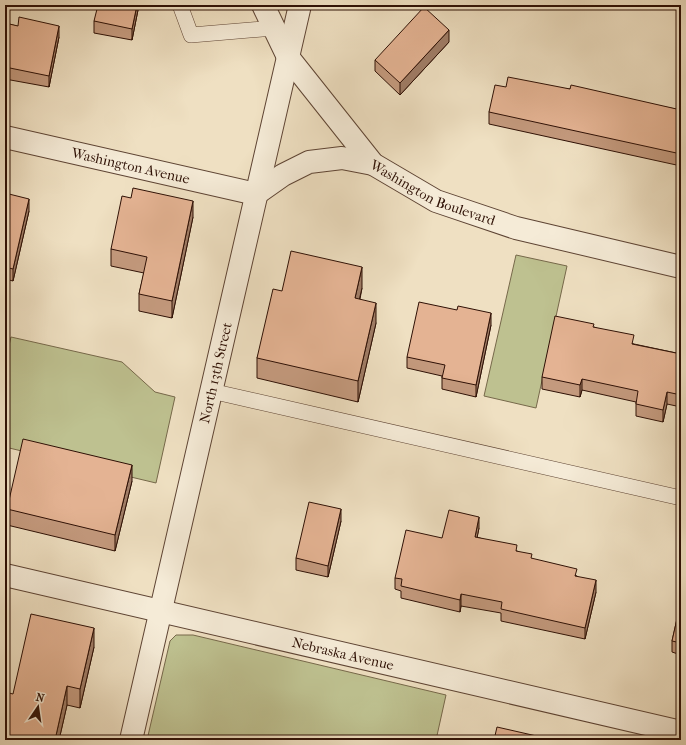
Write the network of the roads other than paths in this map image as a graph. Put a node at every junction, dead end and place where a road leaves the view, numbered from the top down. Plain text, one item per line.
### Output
1 (180, 5) edge
2 (263, 5) edge
3 (300, 5) edge
4 (274, 28) junction
5 (288, 57) junction
6 (5, 136) edge
7 (373, 164) junction
8 (256, 194) junction
9 (681, 267) edge
10 (211, 392) junction
11 (681, 498) edge
12 (5, 575) edge
13 (162, 611) junction
14 (681, 732) edge
15 (131, 740) edge

1 - 4 lane
2 - 4 street, Washington Boulevard
3 - 5 street, North 13th Street
4 - 5 street, Washington Boulevard
5 - 7 street, Washington Boulevard
5 - 8 street, North 13th Street
6 - 8 street, Washington Avenue
7 - 8 street
7 - 9 street, Washington Boulevard
8 - 10 street, North 13th Street
10 - 11 lane
10 - 13 street, North 13th Street
12 - 13 street, Nebraska Avenue
13 - 14 street, Nebraska Avenue
13 - 15 street, North 13th Street

